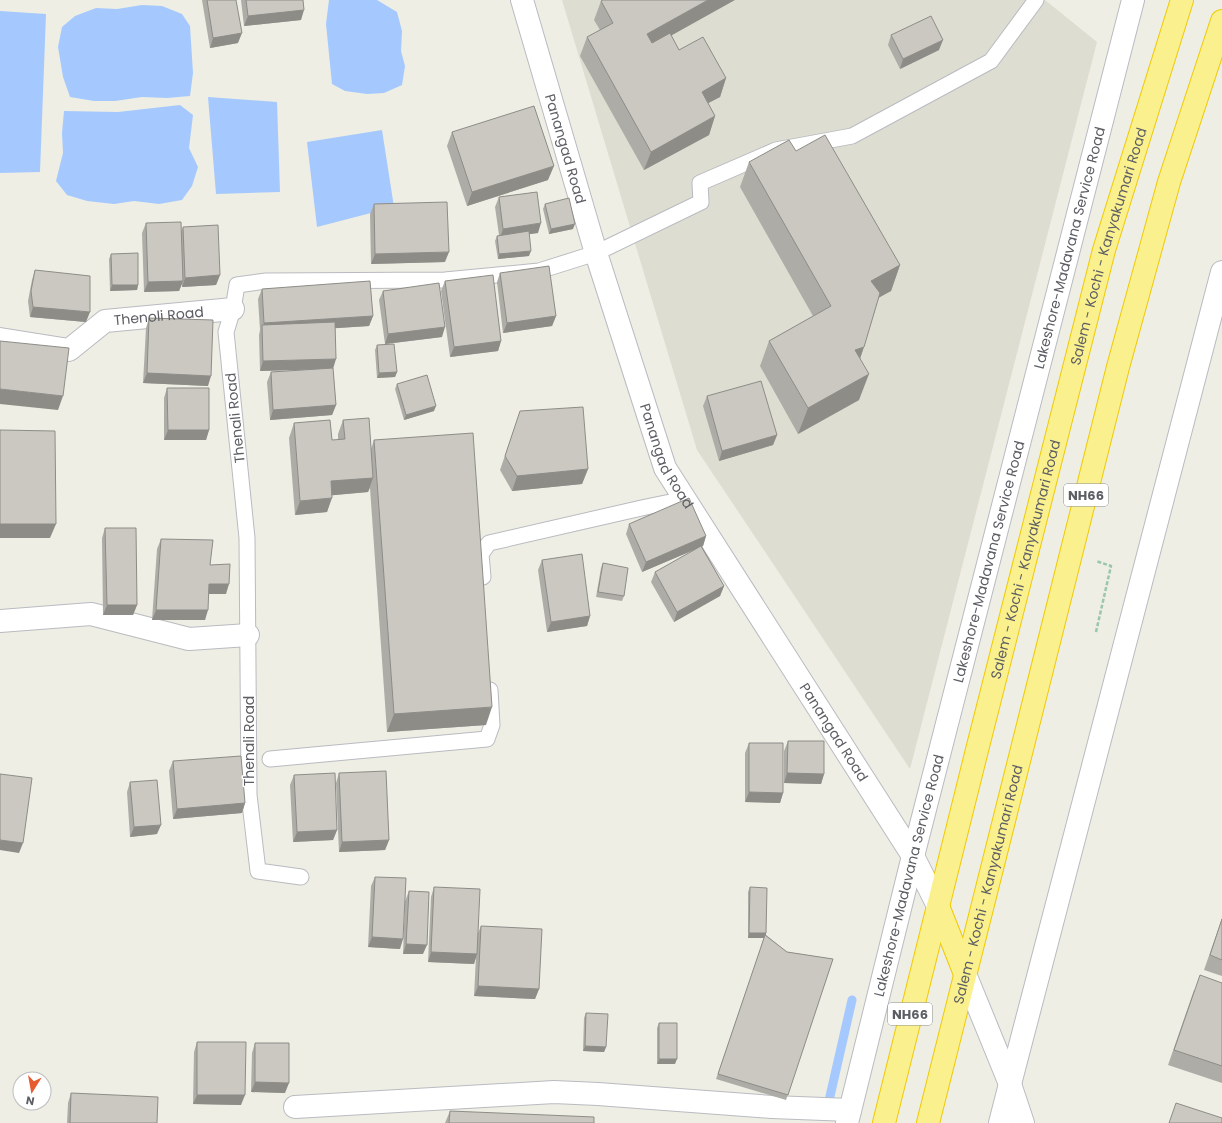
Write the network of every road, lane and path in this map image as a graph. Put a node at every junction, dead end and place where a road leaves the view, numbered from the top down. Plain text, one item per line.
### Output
1 (522, 0) edge
2 (1036, 0) edge
3 (1133, 0) edge
4 (1182, 0) edge
5 (1222, 21) edge
6 (596, 253) junction
7 (1222, 272) edge
8 (233, 309) junction
9 (0, 339) edge
10 (685, 499) junction
11 (484, 593) edge
12 (0, 620) edge
13 (248, 635) junction
14 (489, 678) edge
15 (270, 759) dead end
16 (914, 856) junction
17 (301, 877) dead end
18 (938, 906) junction
19 (965, 974) junction
20 (1010, 1084) junction
21 (295, 1107) dead end
22 (849, 1116) edge
23 (884, 1123) edge
24 (928, 1123) edge
25 (1000, 1123) edge
26 (1023, 1123) edge

1 - 6 street, Panangad Road
2 - 6 lane
3 - 16 street, Lakeshore-Madavana Service Road
4 - 18 highway, Salem - Kochi - Kanyakumari Road / NH66
5 - 19 highway, Salem - Kochi - Kanyakumari Road / NH66
6 - 8 lane, Thenali Road
6 - 10 street, Panangad Road
7 - 20 street
8 - 9 street, Thenoli Road
8 - 13 lane, Thenali Road
10 - 11 lane
10 - 16 street, Panangad Road
12 - 13 street
13 - 17 lane, Thenali Road
14 - 15 lane
16 - 18 street, Panangad Road
16 - 22 street, Lakeshore-Madavana Service Road
18 - 19 highway
18 - 23 highway, Salem - Kochi - Kanyakumari Road / NH66
19 - 20 street
19 - 24 highway, Salem - Kochi - Kanyakumari Road / NH66
20 - 25 street
20 - 26 street
21 - 22 street

